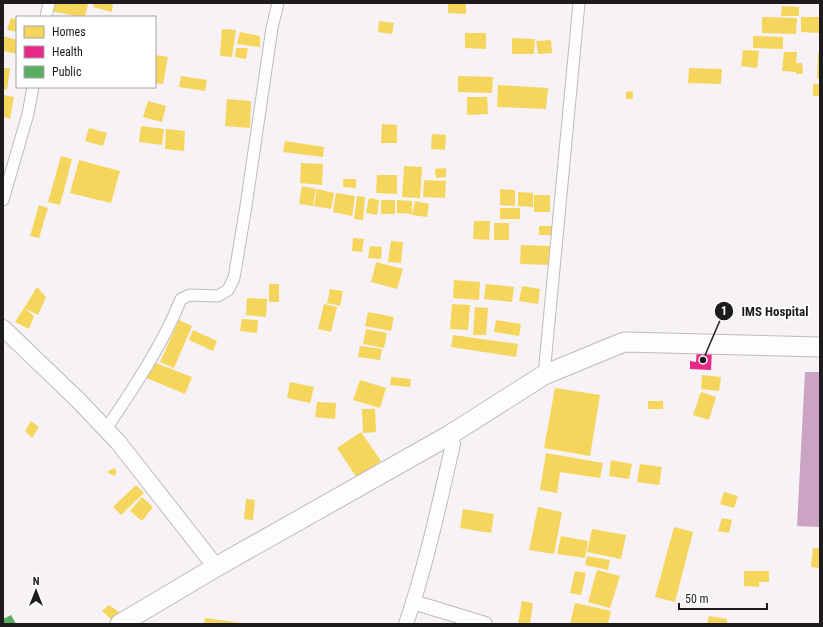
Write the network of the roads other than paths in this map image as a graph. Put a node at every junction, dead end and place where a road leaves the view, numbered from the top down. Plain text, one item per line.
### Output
1 (48, 3) edge
2 (278, 3) edge
3 (578, 3) edge
4 (46, 16) edge
5 (33, 88) edge
6 (3, 200) edge
7 (3, 328) edge
8 (820, 347) edge
9 (544, 375) junction
10 (106, 429) junction
11 (448, 436) junction
12 (216, 567) junction
13 (413, 602) junction
14 (128, 622) edge
15 (406, 624) edge
16 (484, 624) edge

1 - 4 street
2 - 10 street
3 - 9 street
5 - 6 street
7 - 10 main road
8 - 9 highway
9 - 11 highway
10 - 12 main road
11 - 12 highway
11 - 13 street
12 - 14 highway
13 - 15 street
13 - 16 street

